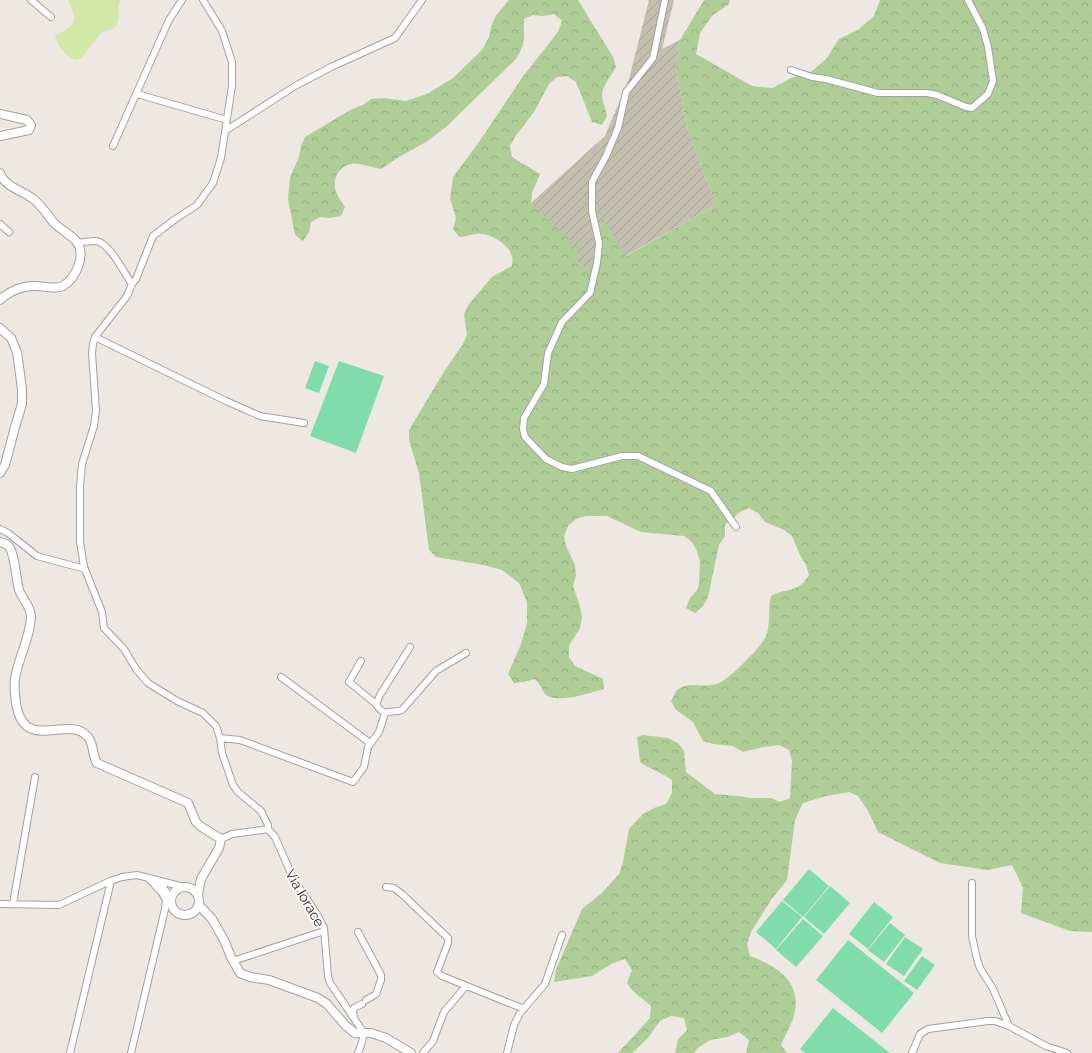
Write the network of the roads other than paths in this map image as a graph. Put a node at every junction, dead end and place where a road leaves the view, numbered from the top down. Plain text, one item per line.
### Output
1 (31, 0) edge
2 (182, 0) edge
3 (203, 0) edge
4 (422, 0) edge
5 (665, 0) edge
6 (968, 0) edge
7 (51, 17) dead end
8 (791, 70) dead end
9 (137, 94) junction
10 (0, 114) edge
11 (227, 120) junction
12 (226, 131) junction
13 (0, 136) edge
14 (113, 146) dead end
15 (0, 173) edge
16 (0, 224) edge
17 (9, 232) dead end
18 (78, 243) junction
19 (132, 284) junction
20 (0, 300) edge
21 (0, 328) edge
22 (95, 337) junction
23 (304, 423) dead end
24 (0, 473) edge
25 (736, 527) dead end
26 (0, 530) edge
27 (0, 542) edge
28 (85, 569) junction
29 (410, 646) dead end
30 (466, 653) dead end
31 (362, 661) dead end
32 (280, 677) dead end
33 (376, 704) junction
34 (385, 713) junction
35 (220, 738) junction
36 (370, 743) junction
37 (35, 777) dead end
38 (268, 828) junction
39 (221, 839) junction
40 (151, 879) junction
41 (200, 879) junction
42 (111, 881) junction
43 (972, 883) dead end
44 (186, 887) junction
45 (386, 887) dead end
46 (198, 894) junction
47 (171, 899) junction
48 (0, 904) edge
49 (13, 904) junction
50 (199, 905) junction
51 (191, 914) junction
52 (212, 919) junction
53 (324, 931) junction
54 (358, 932) dead end
55 (562, 935) dead end
56 (233, 961) junction
57 (466, 986) junction
58 (524, 1009) junction
59 (354, 1021) junction
60 (1009, 1026) junction
61 (364, 1033) junction
62 (70, 1053) edge
63 (131, 1053) edge
64 (358, 1053) edge
65 (411, 1053) edge
66 (423, 1053) edge
67 (507, 1053) edge
68 (912, 1053) edge
69 (1067, 1053) edge

1 - 7 street
2 - 9 street
3 - 11 street
4 - 12 street
5 - 25 street
6 - 8 street
9 - 11 street
9 - 14 street
10 - 13 street
11 - 12 street
12 - 19 street
15 - 18 street
16 - 17 street
18 - 19 street
18 - 20 street
19 - 22 street
21 - 24 street
22 - 23 street
22 - 28 street, Via Iorace
26 - 28 street
27 - 39 street
28 - 35 street, Via Iorace
29 - 33 street
30 - 34 street
31 - 33 street
32 - 36 street
33 - 34 street
34 - 36 street
35 - 36 street
35 - 38 street, Via Iorace
37 - 49 street
38 - 39 street
38 - 53 street, Via Iorace
39 - 41 street
40 - 42 street
40 - 44 street
40 - 47 street
40 - 63 street
41 - 44 street
41 - 46 street
42 - 49 street
42 - 62 street
43 - 60 street
44 - 46 street
44 - 47 street
45 - 57 street
46 - 50 street
47 - 51 street
48 - 49 street
50 - 51 street
50 - 52 street
51 - 52 street
52 - 56 street
53 - 56 street
53 - 59 street, Via Iorace
54 - 59 street
55 - 58 street
56 - 61 street
57 - 58 street
57 - 66 street
58 - 67 street
59 - 61 street, Via Iorace
60 - 68 street
60 - 69 street
61 - 64 street
61 - 65 street

